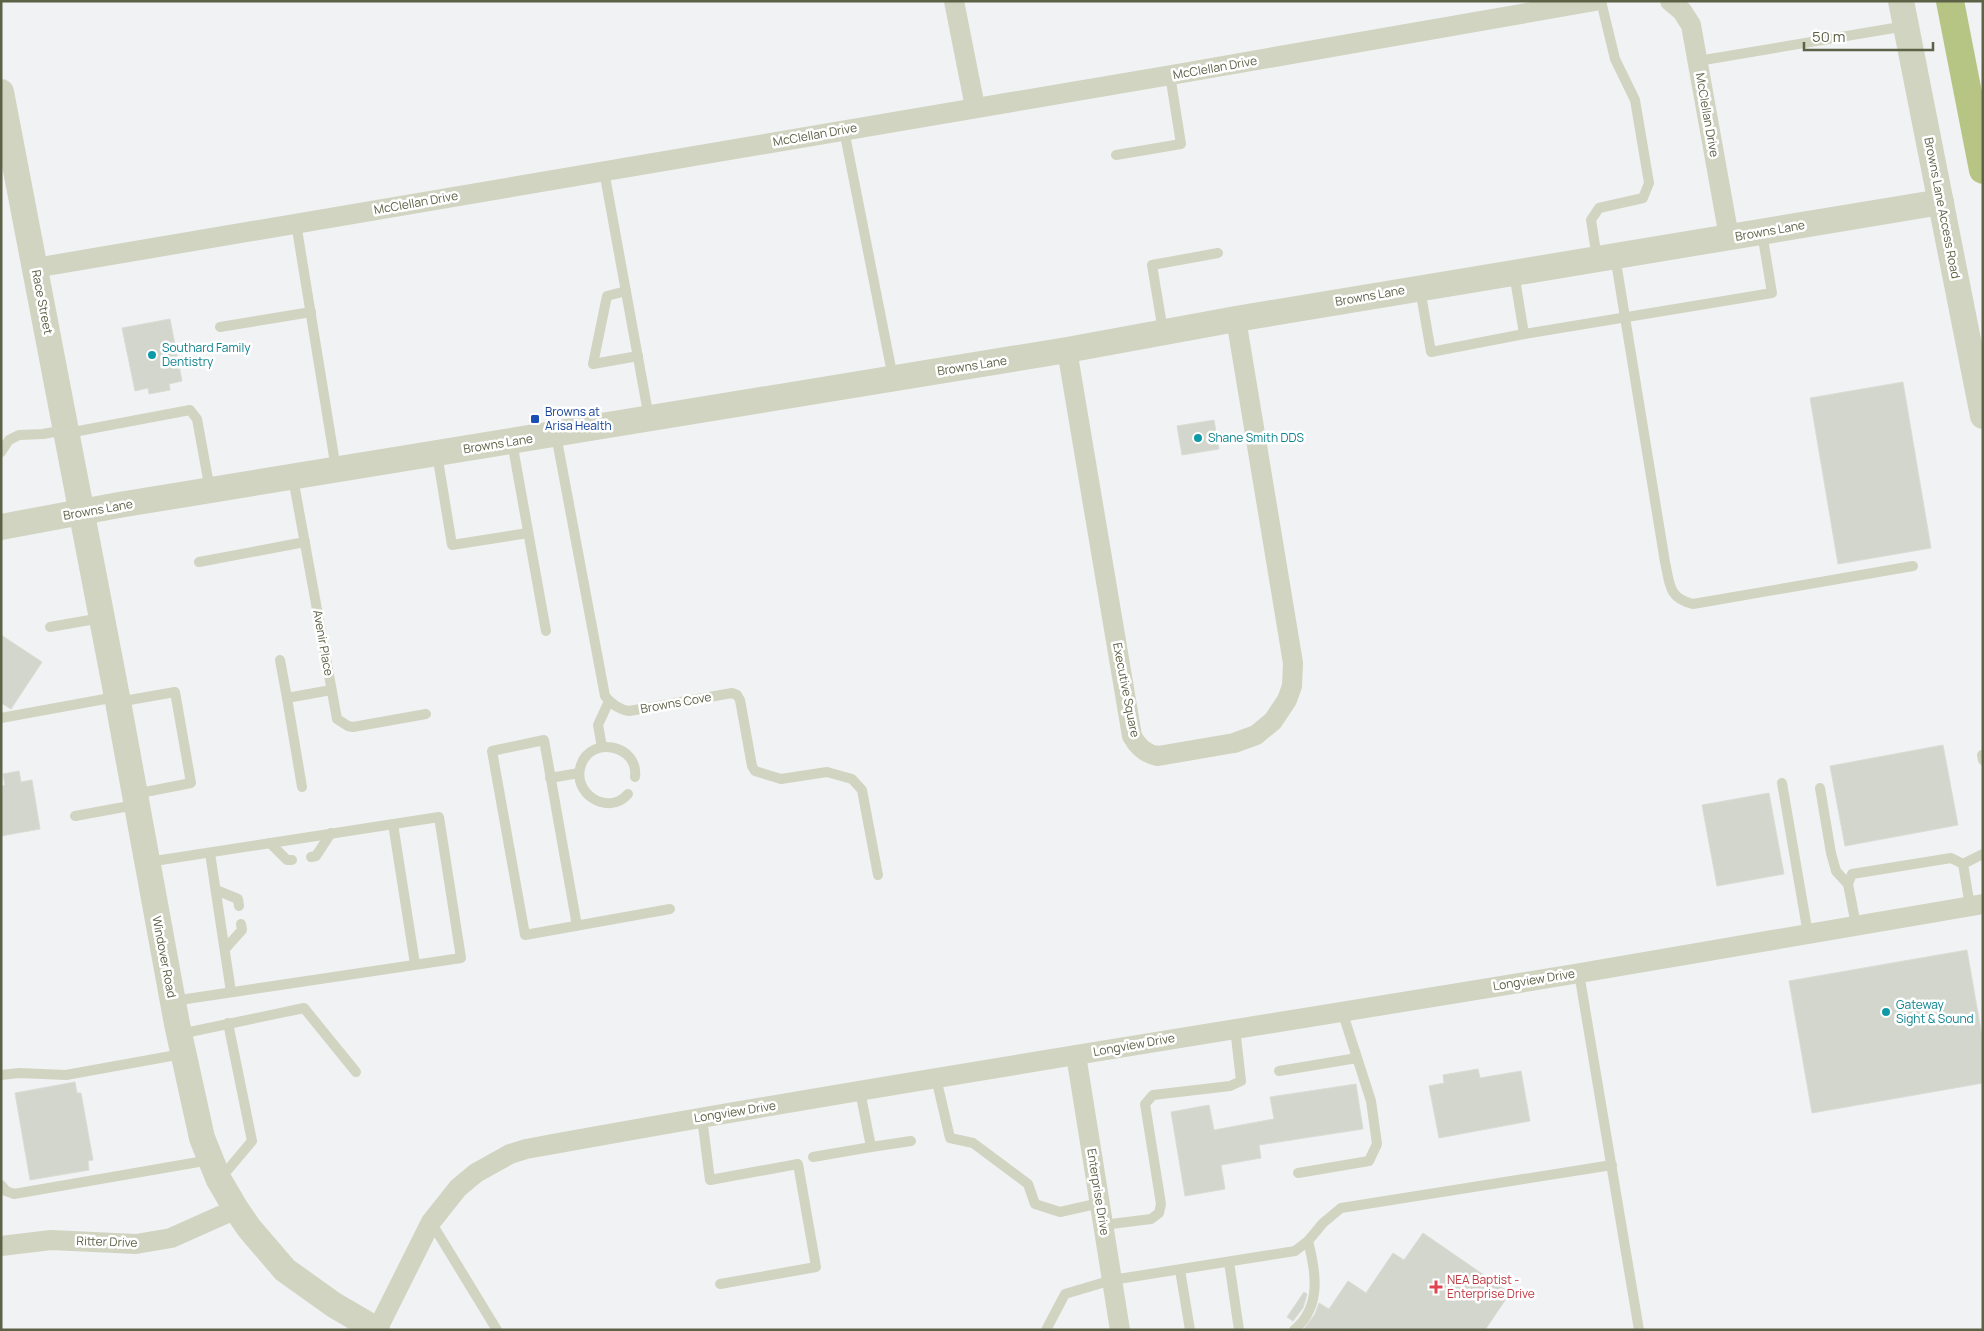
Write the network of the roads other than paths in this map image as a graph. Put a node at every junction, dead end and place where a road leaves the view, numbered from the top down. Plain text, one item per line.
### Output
1 (954, 1) edge
2 (1595, 1) edge
3 (1601, 1) edge
4 (1670, 1) edge
5 (1950, 1) edge
6 (1904, 13) edge
7 (1698, 61) junction
8 (1170, 76) junction
9 (1, 92) edge
10 (974, 107) junction
11 (844, 130) junction
12 (1116, 155) dead end
13 (1983, 170) edge
14 (604, 171) junction
15 (9, 177) edge
16 (1941, 202) junction
17 (296, 223) junction
18 (1761, 232) junction
19 (1729, 237) junction
20 (1218, 253) dead end
21 (1606, 257) junction
22 (35, 268) junction
23 (1513, 272) junction
24 (1420, 288) junction
25 (626, 291) junction
26 (311, 312) junction
27 (1624, 318) junction
28 (1236, 319) junction
29 (220, 327) dead end
30 (1164, 332) junction
31 (1524, 334) junction
32 (1067, 350) junction
33 (638, 356) junction
34 (893, 379) junction
35 (1983, 416) edge
36 (650, 419) junction
37 (66, 432) junction
38 (556, 435) junction
39 (512, 442) junction
40 (1, 452) edge
41 (436, 454) junction
42 (336, 470) junction
43 (293, 477) junction
44 (210, 491) junction
45 (82, 513) junction
46 (1, 526) edge
47 (528, 533) junction
48 (304, 542) junction
49 (199, 562) dead end
50 (1913, 566) dead end
51 (102, 618) junction
52 (50, 628) dead end
53 (546, 631) dead end
54 (280, 660) dead end
55 (331, 690) junction
56 (287, 698) junction
57 (118, 700) junction
58 (609, 701) junction
59 (426, 714) dead end
60 (1, 718) edge
61 (602, 747) junction
62 (579, 773) junction
63 (635, 777) dead end
64 (550, 778) junction
65 (1782, 783) dead end
66 (302, 787) dead end
67 (1820, 788) dead end
68 (628, 794) dead end
69 (135, 800) junction
70 (75, 816) dead end
71 (393, 824) junction
72 (331, 833) junction
73 (270, 843) junction
74 (210, 852) junction
75 (1983, 854) edge
76 (311, 857) dead end
77 (292, 860) dead end
78 (146, 863) junction
79 (1963, 864) junction
80 (878, 875) dead end
81 (1848, 884) junction
82 (216, 890) junction
83 (1976, 905) edge
84 (239, 906) dead end
85 (670, 909) dead end
86 (241, 924) dead end
87 (1856, 925) junction
88 (577, 926) junction
89 (1808, 934) junction
90 (225, 950) junction
91 (415, 964) junction
92 (1579, 973) junction
93 (231, 992) junction
94 (172, 1001) junction
95 (1342, 1011) junction
96 (228, 1024) junction
97 (1235, 1028) junction
98 (181, 1044) junction
99 (1076, 1055) junction
100 (1356, 1058) junction
101 (356, 1072) dead end
102 (1280, 1072) dead end
103 (1, 1076) edge
104 (936, 1078) junction
105 (860, 1091) junction
106 (702, 1118) junction
107 (911, 1141) dead end
108 (871, 1147) junction
109 (813, 1157) dead end
110 (1612, 1165) junction
111 (214, 1170) junction
112 (1298, 1173) dead end
113 (1, 1185) edge
114 (1100, 1203) junction
115 (236, 1209) junction
116 (431, 1222) junction
117 (1103, 1225) junction
118 (1308, 1242) junction
119 (1, 1246) edge
120 (1229, 1262) junction
121 (1180, 1270) junction
122 (1112, 1280) junction
123 (720, 1284) dead end
124 (377, 1330) edge
125 (497, 1330) edge
126 (1046, 1330) edge
127 (1120, 1330) edge
128 (1190, 1330) edge
129 (1239, 1330) edge
130 (1294, 1330) edge
131 (1638, 1330) edge

1 - 10 street
2 - 8 street, McClellan Drive
3 - 21 lane
4 - 7 street, McClellan Drive
5 - 13 highway
6 - 7 lane
6 - 16 street, Browns Lane Access Road
7 - 19 street, McClellan Drive
8 - 10 street, McClellan Drive
8 - 12 lane
9 - 15 street, Race Street
10 - 11 street, McClellan Drive
11 - 14 street, McClellan Drive
11 - 34 lane
14 - 17 street, McClellan Drive
14 - 25 lane
15 - 22 street, Race Street
16 - 18 street, Browns Lane
16 - 35 street, Browns Lane Access Road
17 - 22 street, McClellan Drive
17 - 26 lane
18 - 19 street, Browns Lane
18 - 27 lane
19 - 21 street, Browns Lane
20 - 30 lane
21 - 23 street, Browns Lane
21 - 27 lane
22 - 37 street, Race Street
23 - 24 street, Browns Lane
23 - 31 lane
24 - 28 street, Browns Lane
24 - 31 lane
25 - 33 lane
25 - 33 lane
26 - 29 lane
26 - 42 lane
27 - 31 lane
27 - 50 lane
28 - 30 street, Browns Lane
28 - 32 street, Executive Square
30 - 32 street, Browns Lane
32 - 34 street, Browns Lane
33 - 36 lane
34 - 36 street, Browns Lane
36 - 38 street, Browns Lane
37 - 40 lane
37 - 44 lane
37 - 45 street, Race Street
38 - 39 street, Browns Lane
38 - 58 lane
39 - 41 street, Browns Lane
39 - 47 lane
41 - 42 street, Browns Lane
41 - 47 lane
42 - 43 street, Browns Lane
43 - 44 street, Browns Lane
43 - 48 lane, Avenir Place
44 - 45 street, Browns Lane
45 - 46 street, Browns Lane
45 - 51 street, Windover Road
47 - 53 lane
48 - 49 lane
48 - 55 lane, Avenir Place
51 - 52 lane
51 - 57 street, Windover Road
54 - 56 lane
55 - 56 lane
55 - 59 lane, Avenir Place
56 - 66 lane
57 - 60 lane
57 - 69 street, Windover Road
57 - 69 lane
58 - 61 lane
58 - 80 lane, Browns Cove
61 - 62 lane
61 - 63 lane
62 - 64 lane
62 - 68 lane
64 - 88 lane
64 - 88 lane
65 - 89 lane
67 - 81 lane
69 - 70 lane
69 - 78 street, Windover Road
71 - 72 lane
71 - 91 lane
71 - 91 lane
72 - 73 lane
72 - 76 lane
73 - 74 lane
73 - 77 lane
74 - 78 lane
74 - 82 lane
75 - 79 lane
78 - 94 street, Windover Road
79 - 81 lane
79 - 83 lane
81 - 87 lane
82 - 84 lane
82 - 90 lane
83 - 87 street, Longview Drive
85 - 88 lane
86 - 90 lane
87 - 89 street, Longview Drive
89 - 92 street, Longview Drive
90 - 93 lane
91 - 93 lane
92 - 95 street, Longview Drive
92 - 110 lane
93 - 94 lane
94 - 98 street, Windover Road
95 - 97 street, Longview Drive
95 - 100 lane
96 - 98 lane
96 - 101 lane
96 - 111 lane
97 - 99 street, Longview Drive
97 - 117 lane
98 - 103 lane
98 - 111 street, Windover Road
99 - 104 street, Longview Drive
99 - 114 street, Enterprise Drive
100 - 102 lane
100 - 112 lane
104 - 105 street, Longview Drive
104 - 114 lane
105 - 106 street, Longview Drive
105 - 108 lane
106 - 116 street, Longview Drive
106 - 123 lane
107 - 108 lane
108 - 109 lane
110 - 118 lane
110 - 131 lane
111 - 113 lane
111 - 115 street, Windover Road
114 - 117 street, Enterprise Drive
115 - 119 street, Ritter Drive
115 - 124 street, Windover Road
116 - 124 street, Longview Drive
116 - 125 lane
117 - 122 street, Enterprise Drive
118 - 120 lane
118 - 130 lane
120 - 121 lane
120 - 129 lane
121 - 122 lane
121 - 128 lane
122 - 126 lane
122 - 127 street, Enterprise Drive

